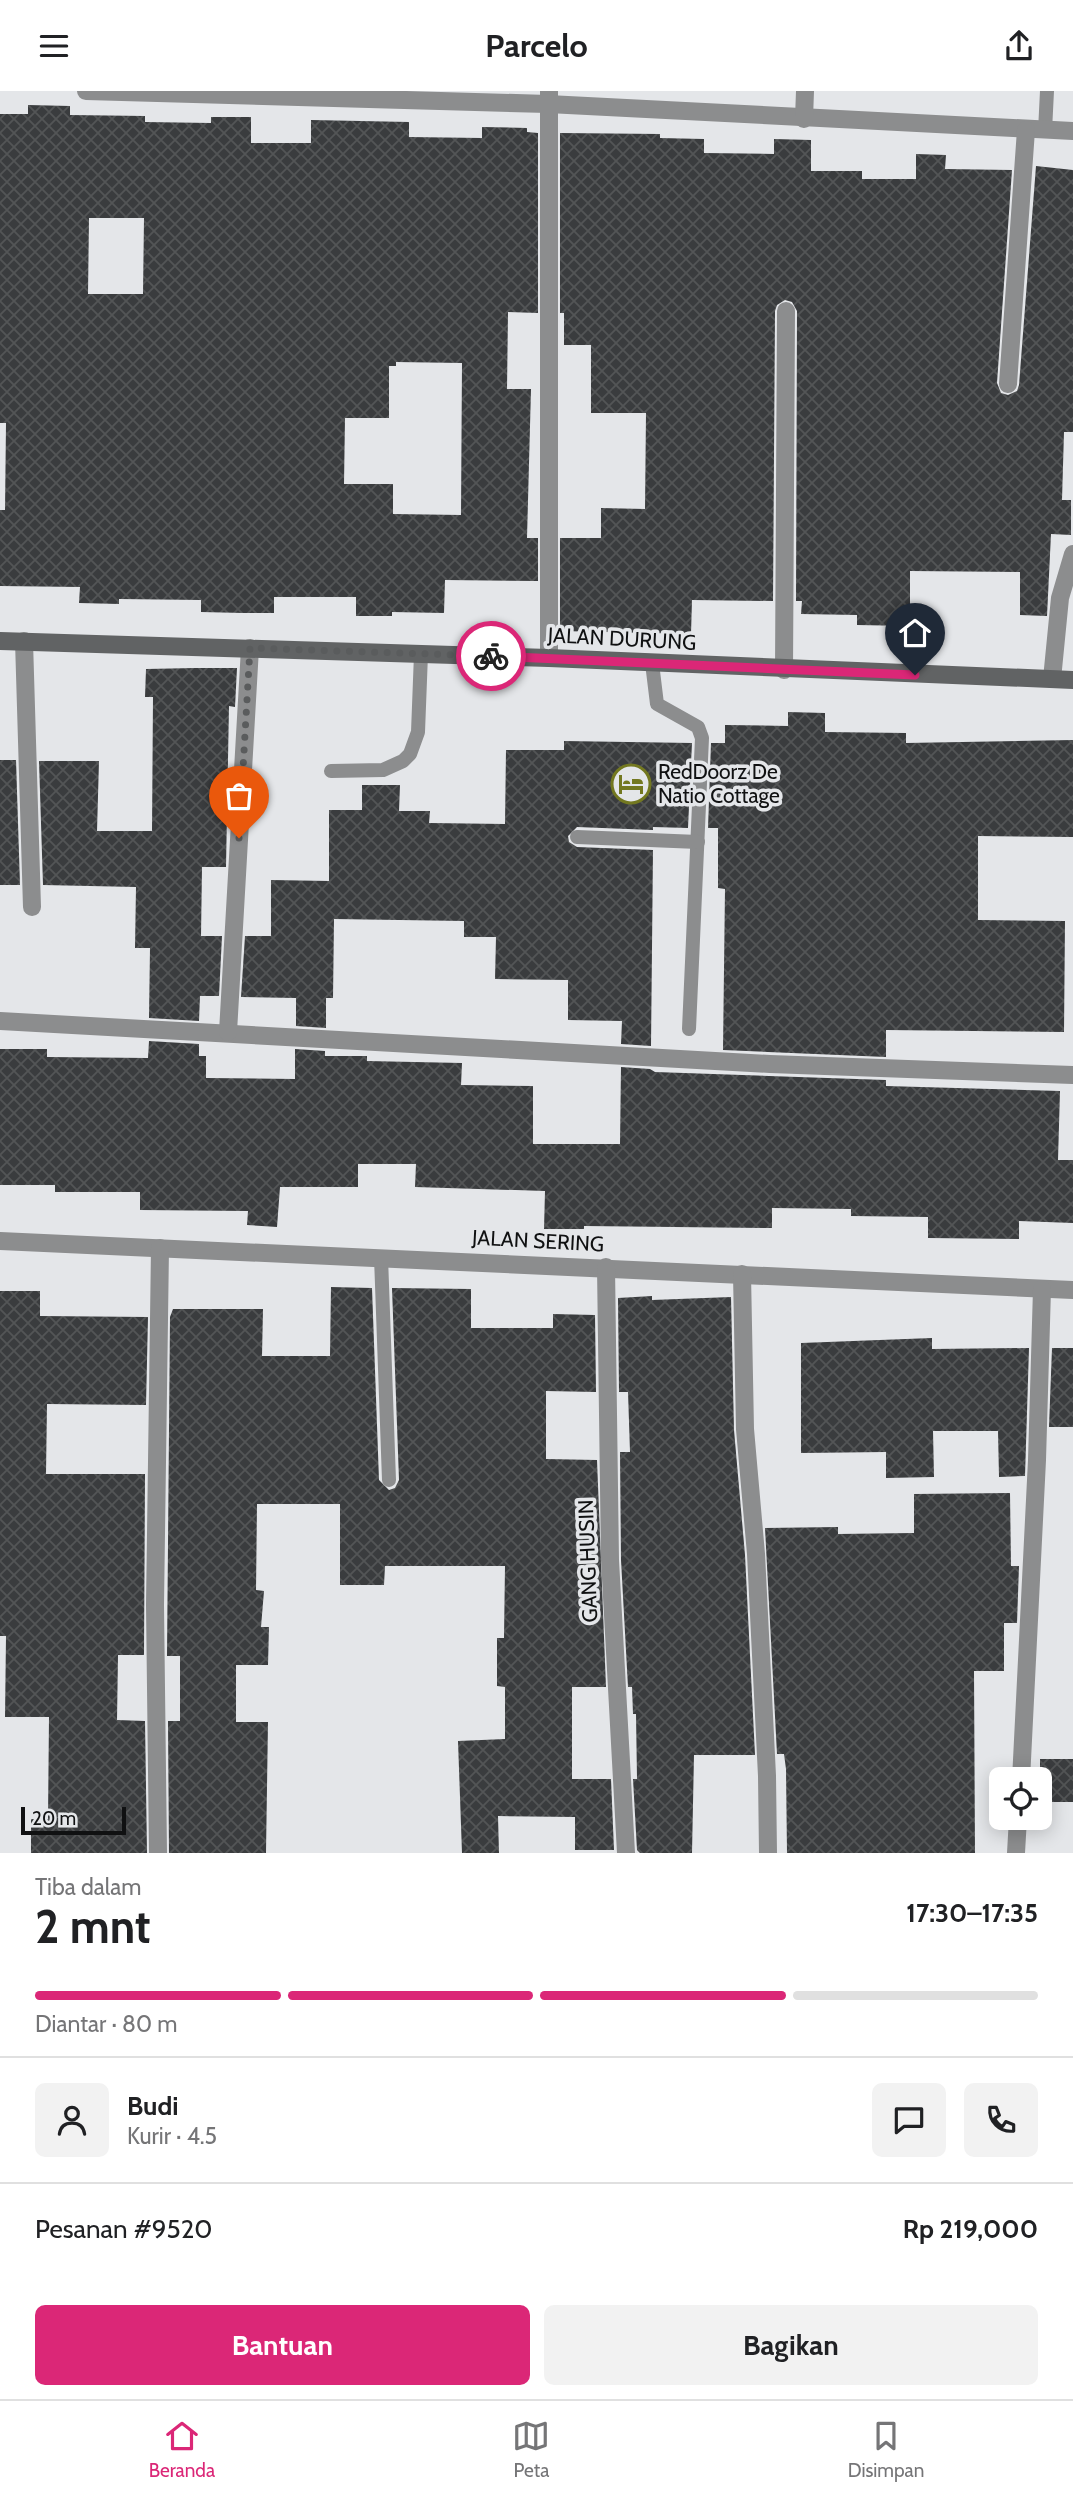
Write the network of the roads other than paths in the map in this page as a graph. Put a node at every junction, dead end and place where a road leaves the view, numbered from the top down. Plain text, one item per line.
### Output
1 (86, 91) edge
2 (804, 91) edge
3 (1047, 91) edge
4 (549, 98) edge
5 (804, 119) junction
6 (1026, 130) junction
7 (1045, 131) junction
8 (1073, 131) edge
9 (786, 311) dead end
10 (1008, 384) dead end
11 (1073, 554) edge
12 (0, 641) edge
13 (24, 641) junction
14 (250, 648) junction
15 (421, 653) junction
16 (549, 658) junction
17 (652, 663) junction
18 (785, 670) junction
19 (1052, 679) junction
20 (1073, 680) edge
21 (331, 771) dead end
22 (577, 837) dead end
23 (698, 842) junction
24 (32, 907) dead end
25 (0, 1021) edge
26 (689, 1029) dead end
27 (228, 1033) junction
28 (1073, 1075) edge
29 (0, 1241) edge
30 (160, 1248) junction
31 (381, 1257) junction
32 (606, 1267) junction
33 (742, 1274) junction
34 (1042, 1290) junction
35 (1073, 1290) edge
36 (388, 1480) dead end
37 (1022, 1767) edge
38 (1017, 1830) edge
39 (158, 1853) edge
40 (625, 1853) edge
41 (768, 1853) edge
42 (1016, 1853) edge

1 - 4 street
2 - 5 street
3 - 7 lane
4 - 5 street
4 - 16 street
5 - 6 street
6 - 7 street
6 - 10 street
7 - 8 street
9 - 18 street
11 - 19 street
12 - 13 street, JALAN DURUNG
13 - 14 street, JALAN DURUNG
13 - 24 street
14 - 15 street, JALAN DURUNG
14 - 27 street
15 - 16 street, JALAN DURUNG
15 - 21 lane
16 - 17 street, JALAN DURUNG
17 - 18 street, JALAN DURUNG
17 - 23 lane
18 - 19 street, JALAN DURUNG
19 - 20 street, JALAN DURUNG
22 - 23 lane
23 - 26 lane
25 - 27 street
27 - 28 street
29 - 30 street, JALAN SERING
30 - 31 street, JALAN SERING
30 - 39 street
31 - 32 street, JALAN SERING
31 - 36 lane
32 - 33 street, JALAN SERING
32 - 40 street, GANG HUSIN
33 - 34 street, JALAN SERING
33 - 41 street
34 - 35 street, JALAN SERING
34 - 37 street
38 - 42 street

